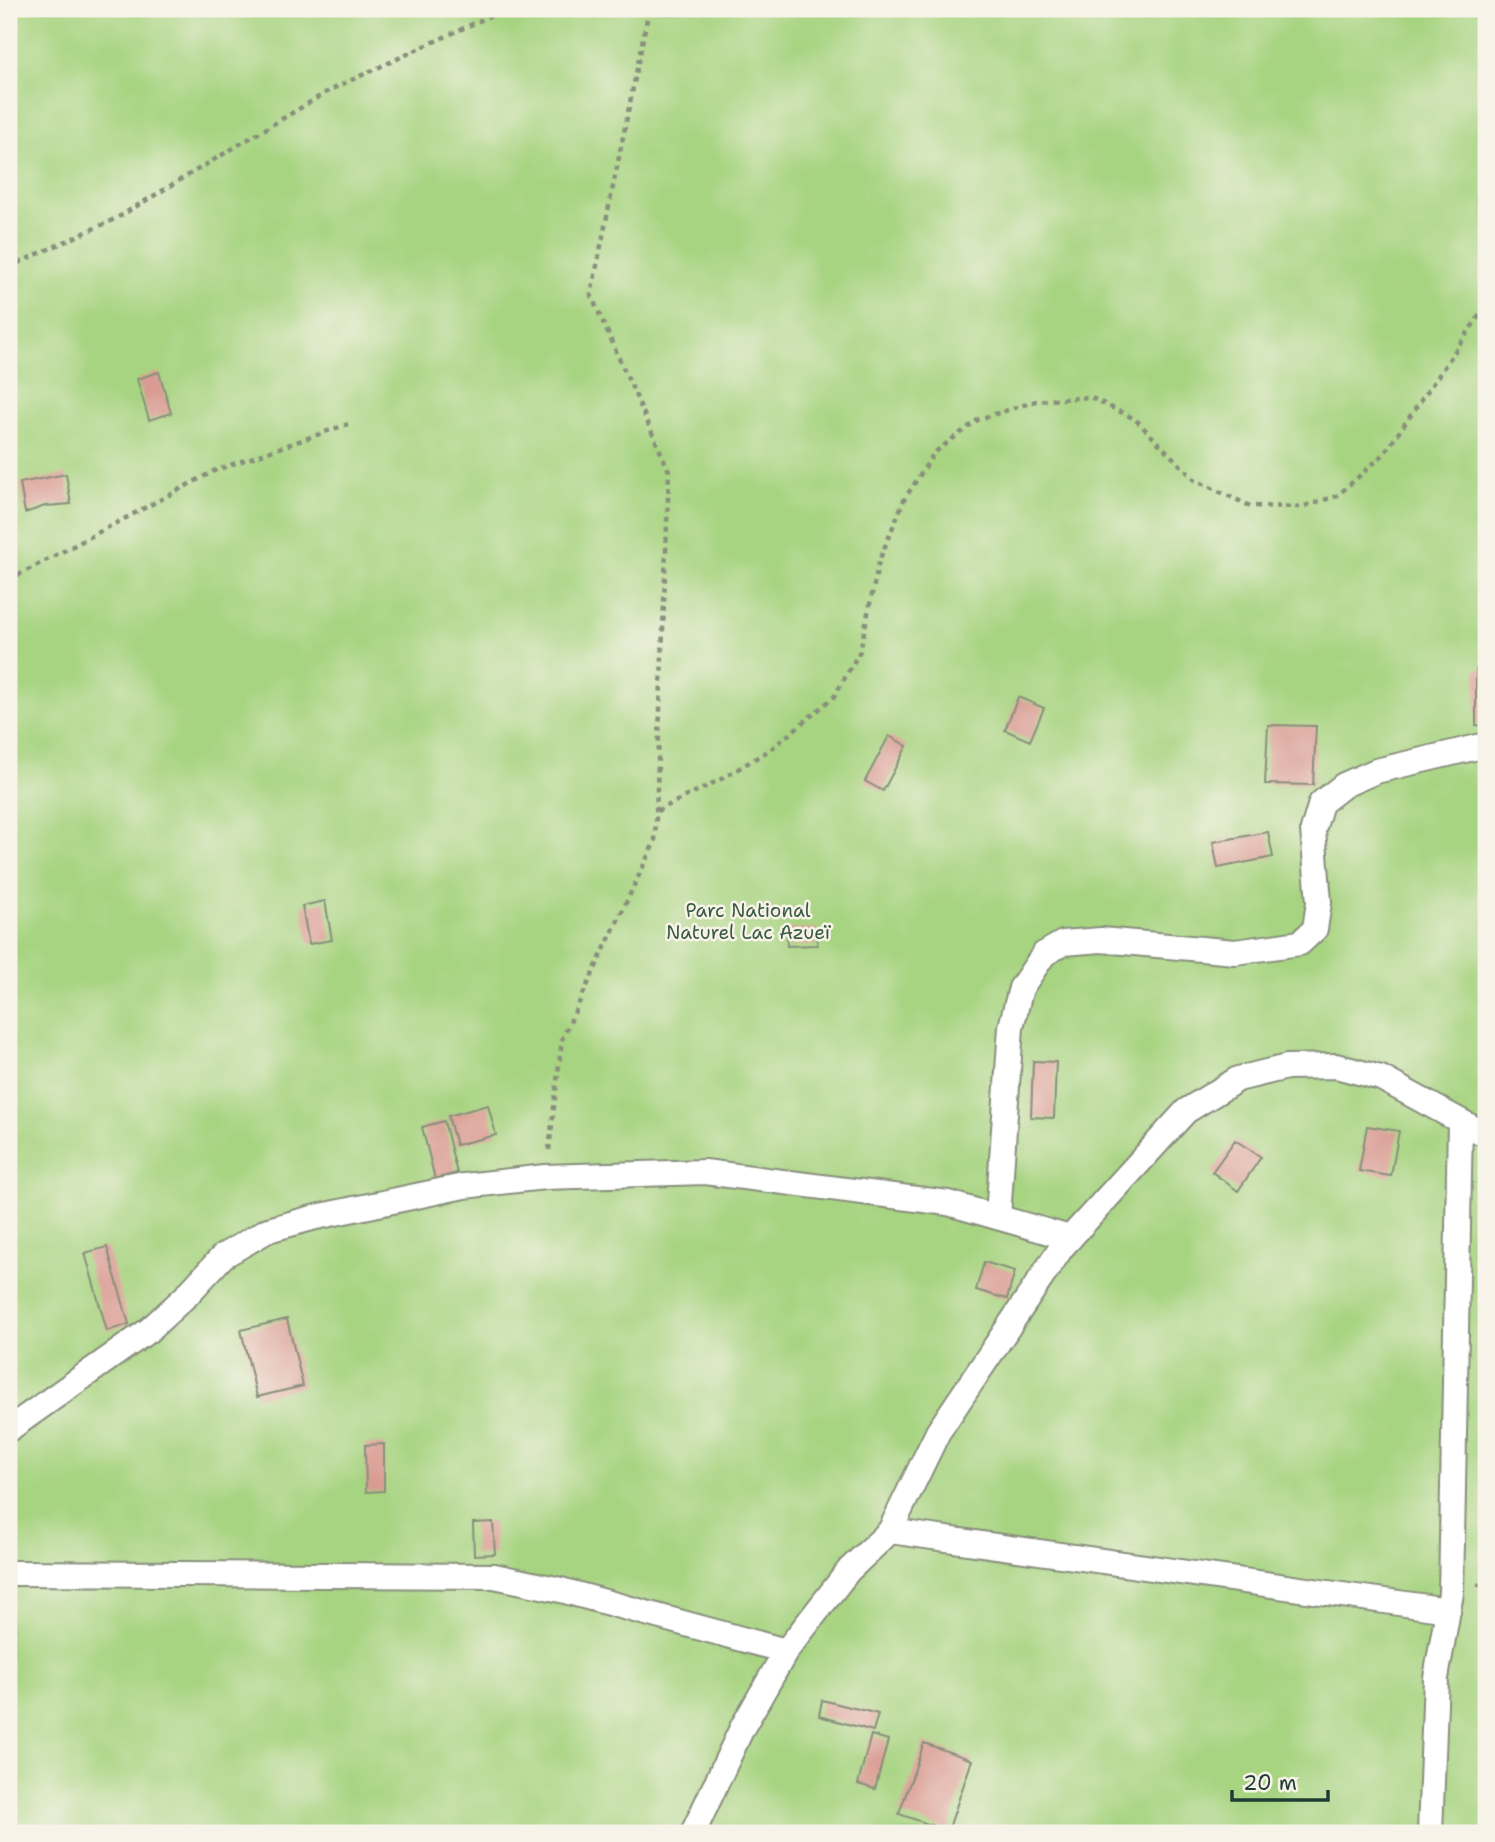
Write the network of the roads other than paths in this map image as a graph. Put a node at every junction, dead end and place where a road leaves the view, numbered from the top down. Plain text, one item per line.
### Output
1 (1486, 745) edge
2 (1460, 1122) junction
3 (1486, 1135) edge
4 (998, 1217) junction
5 (1070, 1238) junction
6 (9, 1429) edge
7 (890, 1531) junction
8 (9, 1573) edge
9 (1448, 1610) junction
10 (786, 1651) junction
11 (693, 1833) edge
12 (1430, 1833) edge

1 - 4 street
2 - 3 street
2 - 5 street
2 - 9 street
4 - 5 street
4 - 6 street
5 - 7 street
7 - 9 street
7 - 10 street
8 - 10 street
9 - 12 street
10 - 11 street

